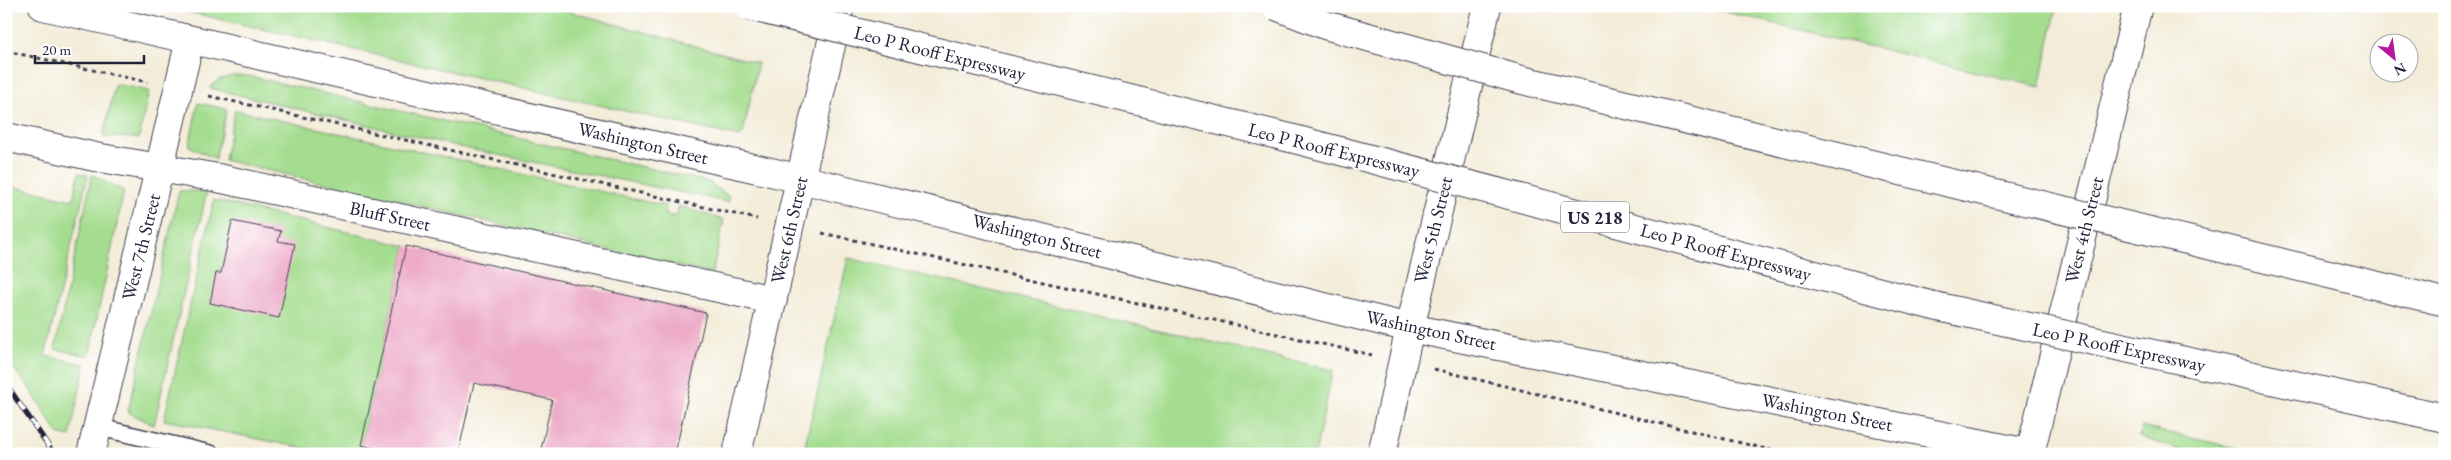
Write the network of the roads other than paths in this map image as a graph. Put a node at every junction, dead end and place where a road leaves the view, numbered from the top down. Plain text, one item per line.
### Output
1 (43, 6) edge
2 (748, 6) edge
3 (840, 6) edge
4 (1276, 6) edge
5 (1487, 6) edge
6 (2138, 6) edge
7 (190, 40) junction
8 (6, 137) edge
9 (161, 168) junction
10 (801, 179) junction
11 (773, 300) junction
12 (2445, 302) edge
13 (1410, 328) junction
14 (2445, 418) edge
15 (98, 427) junction
16 (2031, 453) edge
17 (91, 454) edge
18 (212, 454) edge
19 (738, 454) edge
20 (1382, 454) edge

1 - 7 main road, Washington Street
2 - 14 main road, Leo P Rooff Expressway / US 218, bridge
3 - 10 main road, West 6th Street
4 - 12 main road, bridge
5 - 13 main road, West 5th Street
6 - 16 main road, West 4th Street
7 - 9 main road, West 7th Street
7 - 10 main road, Washington Street
8 - 9 main road, Bluff Street
9 - 11 main road, Bluff Street
9 - 15 main road, West 7th Street
10 - 11 main road, West 6th Street
10 - 13 main road, Washington Street
11 - 19 main road, West 6th Street
13 - 16 main road, Washington Street
13 - 20 main road, West 5th Street
15 - 17 main road, West 7th Street
15 - 18 lane

